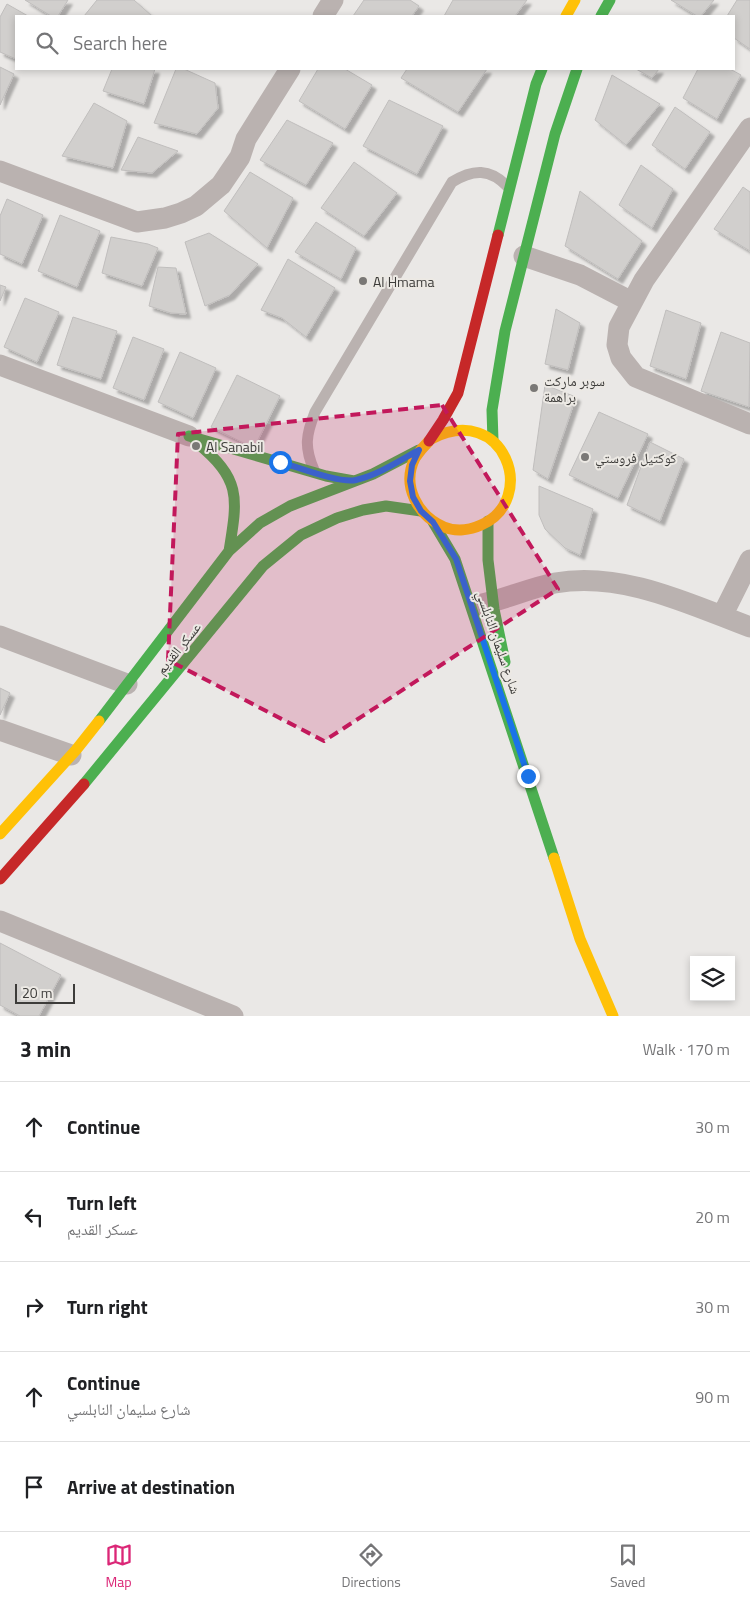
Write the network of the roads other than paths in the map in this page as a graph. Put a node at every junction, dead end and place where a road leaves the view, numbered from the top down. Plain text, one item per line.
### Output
1 (333, 0) edge
2 (574, 0) edge
3 (610, 0) edge
4 (324, 15) edge
5 (566, 15) edge
6 (602, 15) edge
7 (289, 70) edge
8 (542, 70) edge
9 (577, 70) edge
10 (750, 128) edge
11 (0, 171) edge
12 (510, 188) junction
13 (524, 256) junction
14 (632, 302) junction
15 (0, 365) edge
16 (750, 424) edge
17 (189, 436) junction
18 (431, 439) junction
19 (493, 441) junction
20 (419, 450) junction
21 (316, 473) junction
22 (354, 481) junction
23 (421, 511) junction
24 (488, 521) junction
25 (433, 522) junction
26 (229, 551) junction
27 (750, 560) edge
28 (493, 602) junction
29 (471, 607) junction
30 (722, 616) junction
31 (750, 627) edge
32 (0, 636) edge
33 (507, 674) dead end
34 (127, 684) junction
35 (511, 693) dead end
36 (0, 730) edge
37 (71, 755) junction
38 (528, 776) junction
39 (0, 834) edge
40 (0, 879) edge
41 (0, 921) edge
42 (233, 1016) edge
43 (613, 1016) edge

1 - 4 street
2 - 5 main road
3 - 6 main road
7 - 11 street
8 - 12 main road
9 - 13 main road
10 - 14 street
12 - 18 main road
12 - 21 lane
13 - 14 street
13 - 19 main road
14 - 16 street
15 - 17 street
17 - 21 main road
17 - 26 main road
18 - 19 main road
18 - 20 main road
19 - 24 main road
20 - 22 main road, عسكر القديم
20 - 23 main road
21 - 22 main road
22 - 26 main road, عسكر القديم
23 - 25 main road
23 - 40 main road, عسكر القديم
24 - 25 main road
24 - 28 main road, شارع سليمان النابلسي
25 - 29 main road, شارع سليمان النابلسي
26 - 34 main road, عسكر القديم
27 - 30 street
28 - 29 street
28 - 30 street
28 - 33 main road, شارع سليمان النابلسي
29 - 38 main road, شارع سليمان النابلسي
30 - 31 street
32 - 34 street
34 - 37 main road, عسكر القديم
35 - 38 main road, شارع سليمان النابلسي
36 - 37 street
37 - 39 main road, عسكر القديم
38 - 43 main road, شارع سليمان النابلسي
41 - 42 street

